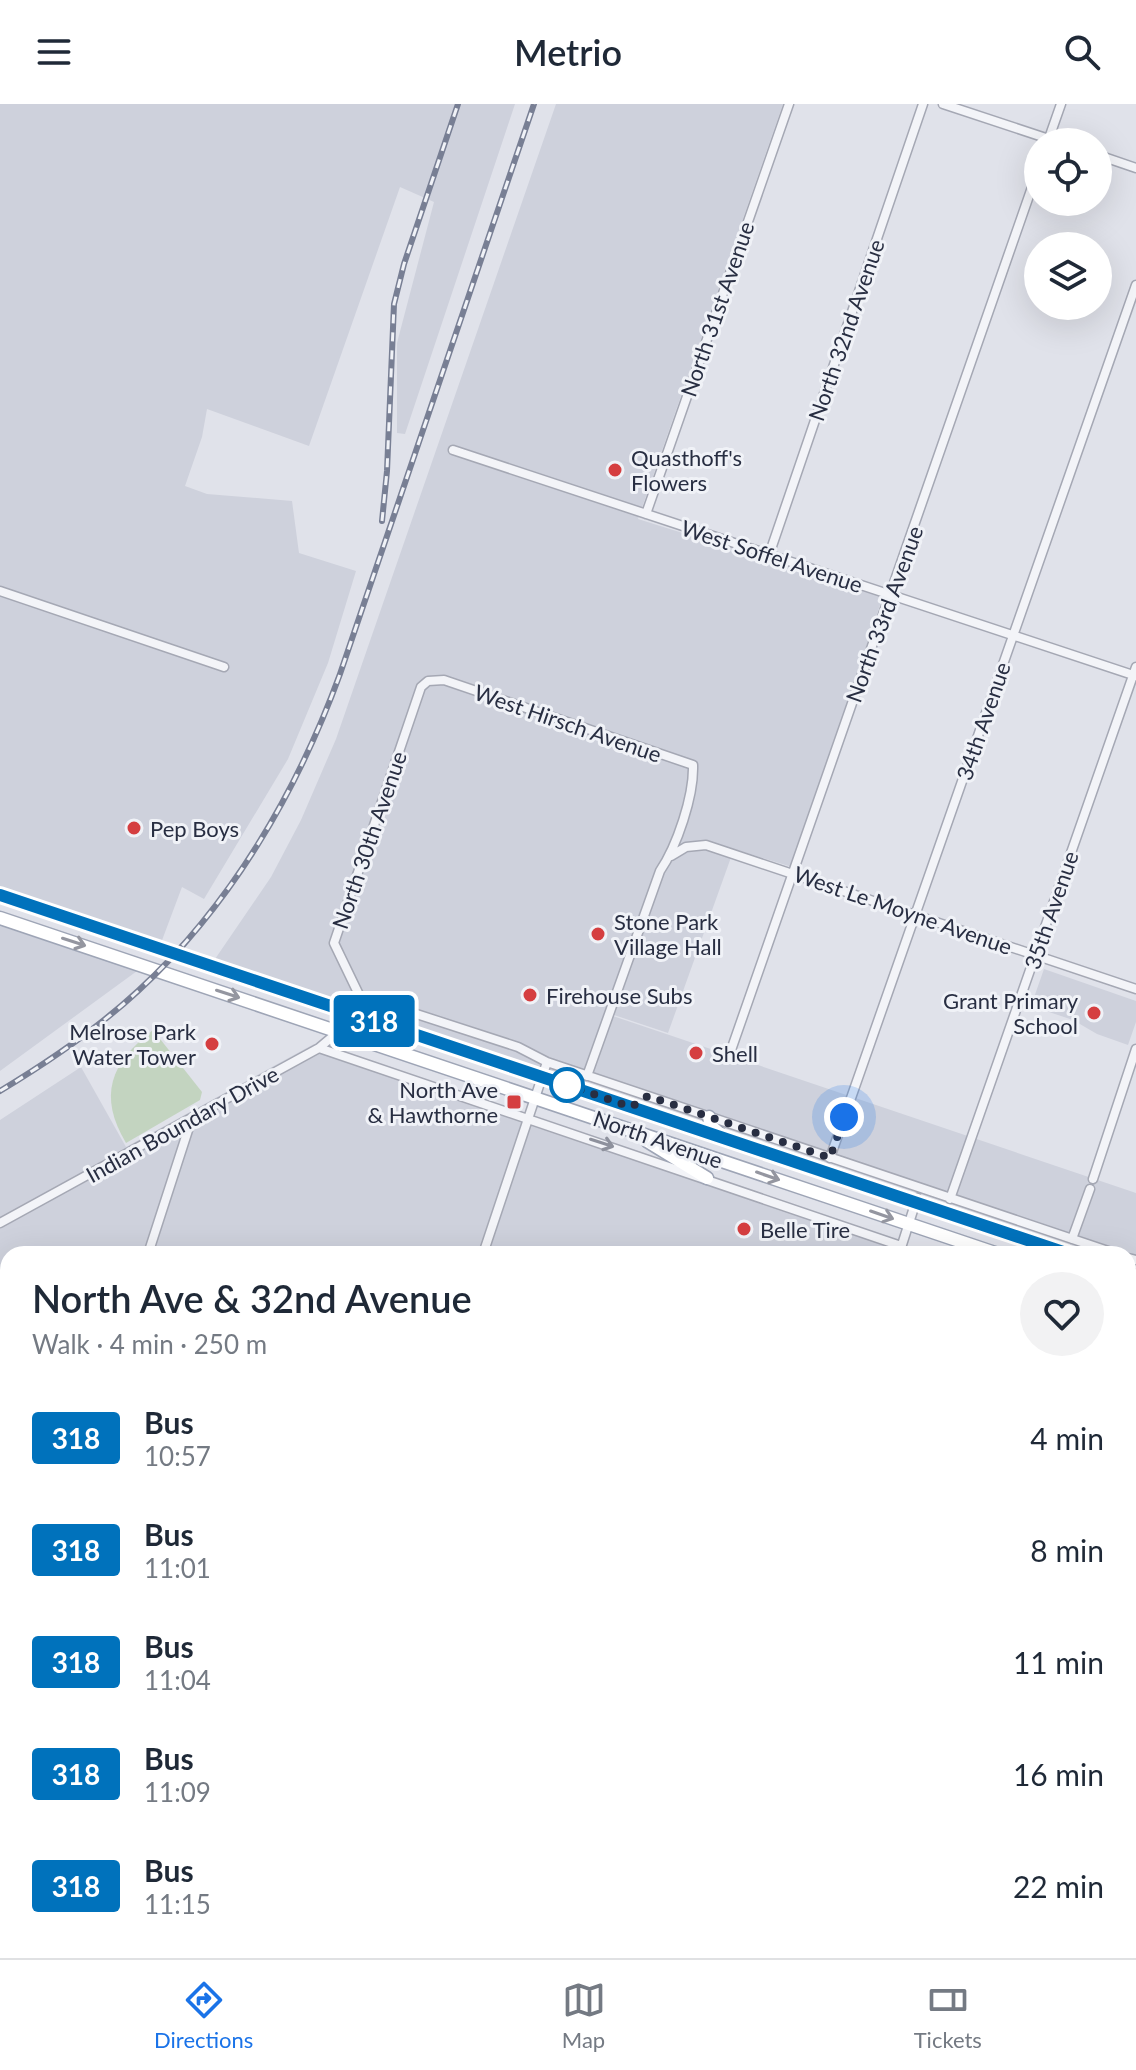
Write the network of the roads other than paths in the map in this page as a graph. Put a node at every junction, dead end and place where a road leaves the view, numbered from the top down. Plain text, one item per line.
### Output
1 (789, 104) edge
2 (923, 104) edge
3 (943, 104) edge
4 (1061, 104) edge
5 (1055, 128) edge
6 (1024, 132) edge
7 (1112, 160) edge
8 (1136, 168) edge
9 (1024, 211) edge
10 (1136, 285) edge
11 (453, 450) dead end
12 (646, 514) junction
13 (769, 555) junction
14 (0, 591) edge
15 (892, 596) junction
16 (1013, 635) junction
17 (224, 667) dead end
18 (1135, 673) edge
19 (444, 680) joint
20 (670, 856) junction
21 (793, 873) junction
22 (0, 895) edge
23 (915, 914) junction
24 (0, 918) edge
25 (1035, 955) junction
26 (1136, 989) edge
27 (362, 1001) junction
28 (357, 1016) junction
29 (339, 1031) junction
30 (319, 1048) junction
31 (1136, 1049) edge
32 (729, 1056) dead end
33 (547, 1062) junction
34 (587, 1076) junction
35 (542, 1077) junction
36 (648, 1096) junction
37 (535, 1098) junction
38 (631, 1107) junction
39 (711, 1113) junction
40 (528, 1119) junction
41 (191, 1120) junction
42 (620, 1126) junction
43 (726, 1138) junction
44 (830, 1158) junction
45 (707, 1178) junction
46 (1093, 1179) dead end
47 (920, 1188) junction
48 (1090, 1189) dead end
49 (950, 1199) junction
50 (915, 1203) junction
51 (0, 1223) edge
52 (908, 1224) junction
53 (1072, 1239) junction
54 (151, 1246) edge
55 (486, 1246) edge
56 (889, 1246) edge
57 (901, 1246) edge
58 (974, 1246) edge
59 (1045, 1246) edge
60 (1093, 1246) edge

1 - 12 street, North 31st Avenue
2 - 13 street, North 32nd Avenue
3 - 6 street
4 - 5 street
7 - 8 street
9 - 15 street, North 33rd Avenue
10 - 16 street, 34th Avenue
11 - 12 street, West Soffel Avenue
12 - 13 street, West Soffel Avenue
13 - 15 street, West Soffel Avenue
14 - 17 street
15 - 16 street, West Soffel Avenue
15 - 21 street, North 33rd Avenue
16 - 18 street, West Soffel Avenue
16 - 23 street, 34th Avenue
18 - 25 street, 35th Avenue
19 - 20 street, West Hirsch Avenue
19 - 27 street, North 30th Avenue
20 - 21 street, West Le Moyne Avenue
20 - 34 street
21 - 23 street, West Le Moyne Avenue
21 - 32 street, North 33rd Avenue
22 - 28 main road, North Avenue
23 - 25 street, West Le Moyne Avenue
23 - 44 street, 34th Avenue
24 -> 29 main road, North Avenue
25 - 26 street, West Le Moyne Avenue
25 - 49 street, 35th Avenue
27 - 28 street
27 - 33 street, North Avenue
28 - 29 street, Indian Boundary Drive
28 - 35 main road, North Avenue
29 - 30 street, Indian Boundary Drive
29 - 37 main road, North Avenue
30 - 40 street, North Avenue
30 - 41 street, Indian Boundary Drive
31 - 46 street
33 - 34 street, North Avenue
33 - 35 street
34 - 36 street, North Avenue
35 - 37 street
35 - 38 main road, North Avenue
36 - 38 main road
36 - 39 street, North Avenue
37 - 40 street
37 - 42 main road, North Avenue
38 - 43 main road, North Avenue
39 - 43 main road
39 - 44 street, North Avenue
40 -> 45 street, North Avenue
40 - 55 street
41 - 51 street, Indian Boundary Drive
41 - 54 street
42 - 45 main road
42 -> 52 main road, North Avenue
43 - 50 main road, North Avenue
44 - 47 street, North Avenue
45 - 56 street, North Avenue
47 - 49 street, North Avenue
47 - 50 street
48 - 53 street
49 - 53 street, North Avenue
50 - 52 street
50 - 59 main road, North Avenue
52 - 57 street
52 - 58 main road, North Avenue
53 - 60 street, North Avenue

